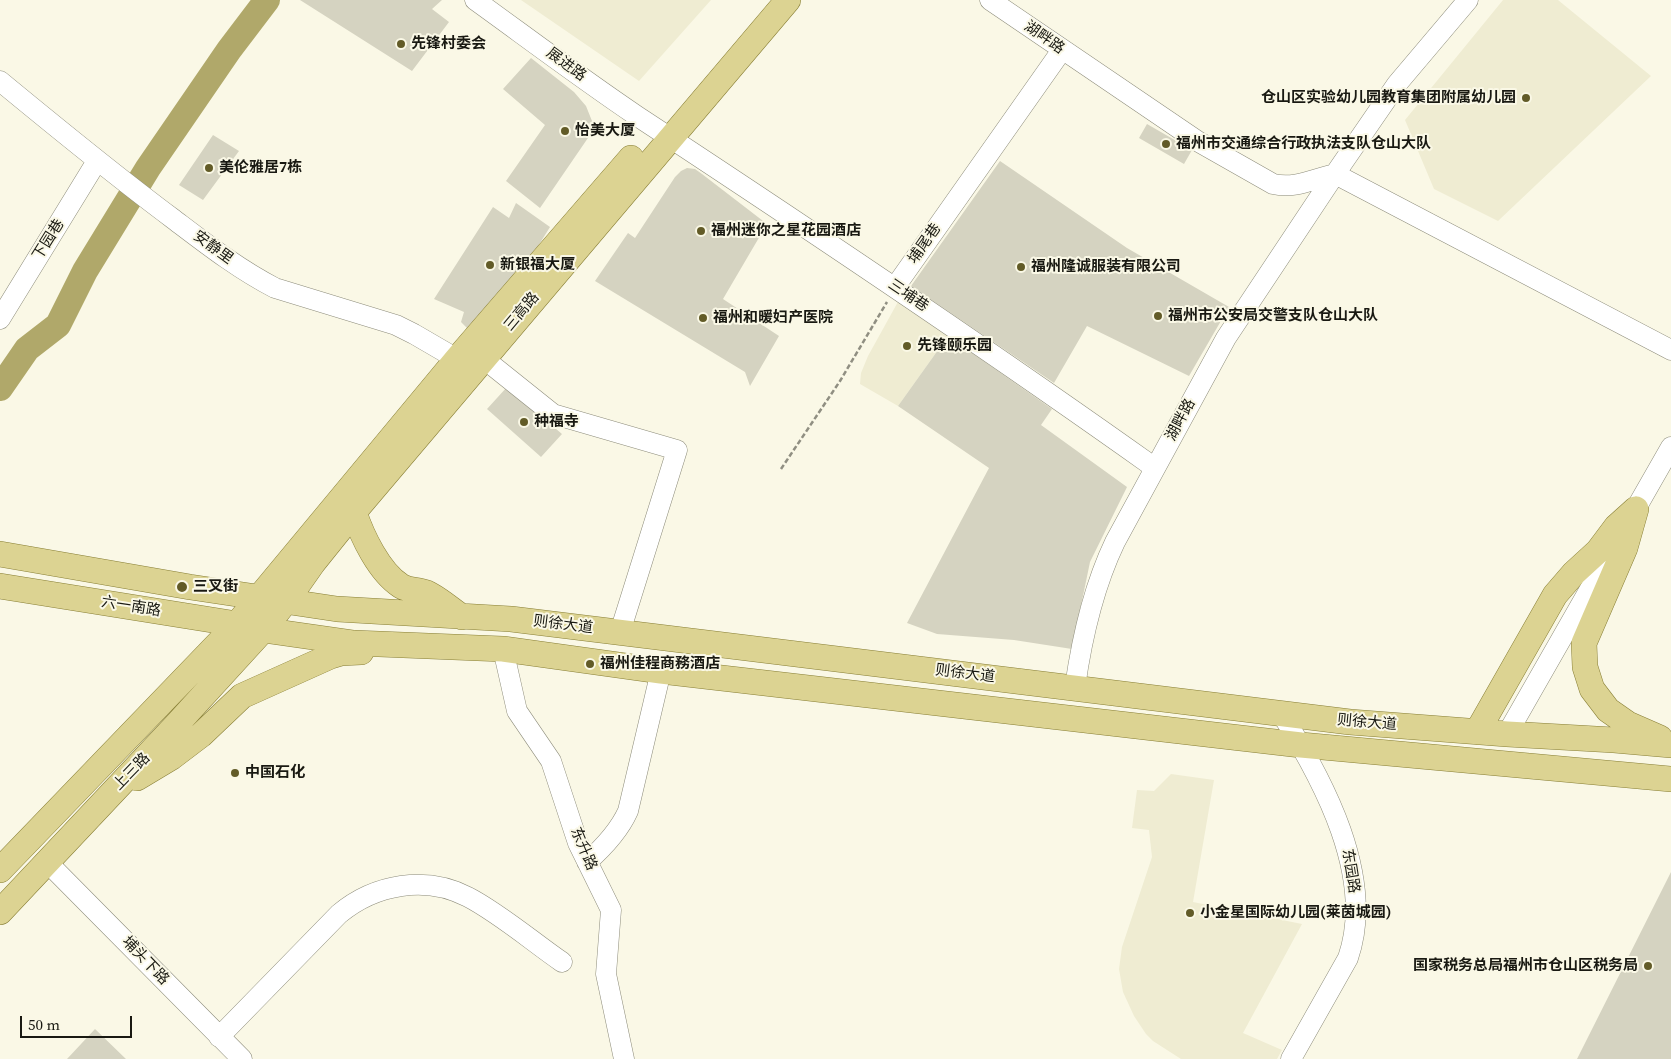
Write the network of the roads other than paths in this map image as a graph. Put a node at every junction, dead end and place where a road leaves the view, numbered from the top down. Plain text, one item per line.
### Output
1 (475, 0) edge
2 (766, 0) edge
3 (788, 0) edge
4 (990, 0) edge
5 (1468, 0) edge
6 (1062, 50) junction
7 (0, 81) edge
8 (664, 133) junction
9 (97, 161) junction
10 (1334, 174) junction
11 (895, 288) junction
12 (0, 319) edge
13 (1671, 350) edge
14 (482, 358) junction
15 (457, 360) junction
16 (1671, 447) edge
17 (1156, 468) junction
18 (1636, 508) junction
19 (354, 512) junction
20 (0, 554) edge
21 (0, 586) edge
22 (260, 596) junction
23 (287, 600) junction
24 (462, 617) junction
25 (237, 624) junction
26 (263, 630) junction
27 (620, 632) junction
28 (446, 647) junction
29 (503, 649) junction
30 (661, 671) junction
31 (1075, 687) junction
32 (1281, 713) junction
33 (1478, 732) junction
34 (1507, 734) junction
35 (1671, 744) edge
36 (1301, 745) junction
37 (1671, 779) edge
38 (111, 794) junction
39 (48, 862) junction
40 (587, 862) junction
41 (0, 870) edge
42 (0, 912) edge
43 (562, 962) dead end
44 (219, 1036) junction
45 (242, 1059) edge
46 (624, 1059) edge
47 (1292, 1059) edge

1 - 8 street, 展进路
2 - 8 main road, 三高路
3 - 8 main road, 三高路
4 - 6 street, 湖畔路
5 - 10 street, 湖畔路
6 - 10 street, 湖畔路
6 - 11 street, 埔尾巷
7 - 9 street, 安静里
8 - 11 street, 三埔巷
8 - 14 main road, 三高路
8 - 15 main road, 三高路
9 - 12 street, 下园巷
9 - 15 street, 安静里
10 - 13 street
10 - 17 street, 湖畔路
11 - 17 street, 三埔巷
14 - 19 main road, 三高路
14 - 27 street
15 - 22 main road, 三高路
16 - 18 street
17 - 31 street, 湖畔路
18 - 33 main road
18 - 34 street
18 - 35 main road
19 - 23 main road, 三高路
19 - 24 main road
20 - 22 main road, 则徐大道
21 - 25 main road, 六一南路
22 - 23 main road, 则徐大道
22 - 25 main road, 上三路
23 - 24 main road, 则徐大道
23 - 26 main road, 三高路
24 - 27 main road, 则徐大道
25 - 26 main road, 六一南路
25 - 41 main road, 上三路
26 - 28 main road, 则徐大道
26 - 38 main road, 上三路
27 - 31 main road, 则徐大道
28 - 29 main road, 则徐大道
28 - 38 main road
29 - 30 main road, 则徐大道
29 - 40 street, 东升路
30 - 36 main road, 则徐大道
30 - 40 street
31 - 32 main road, 则徐大道
32 - 33 main road, 则徐大道
32 - 36 street, 东园路
33 - 34 main road, 则徐大道
34 - 35 main road, 则徐大道
36 - 37 main road, 则徐大道
36 - 47 street, 东园路
38 - 39 main road, 上三路
39 - 42 main road, 上三路
39 - 44 street, 埔头下路
40 - 46 street, 东升路
43 - 44 street
44 - 45 street, 埔头下路

